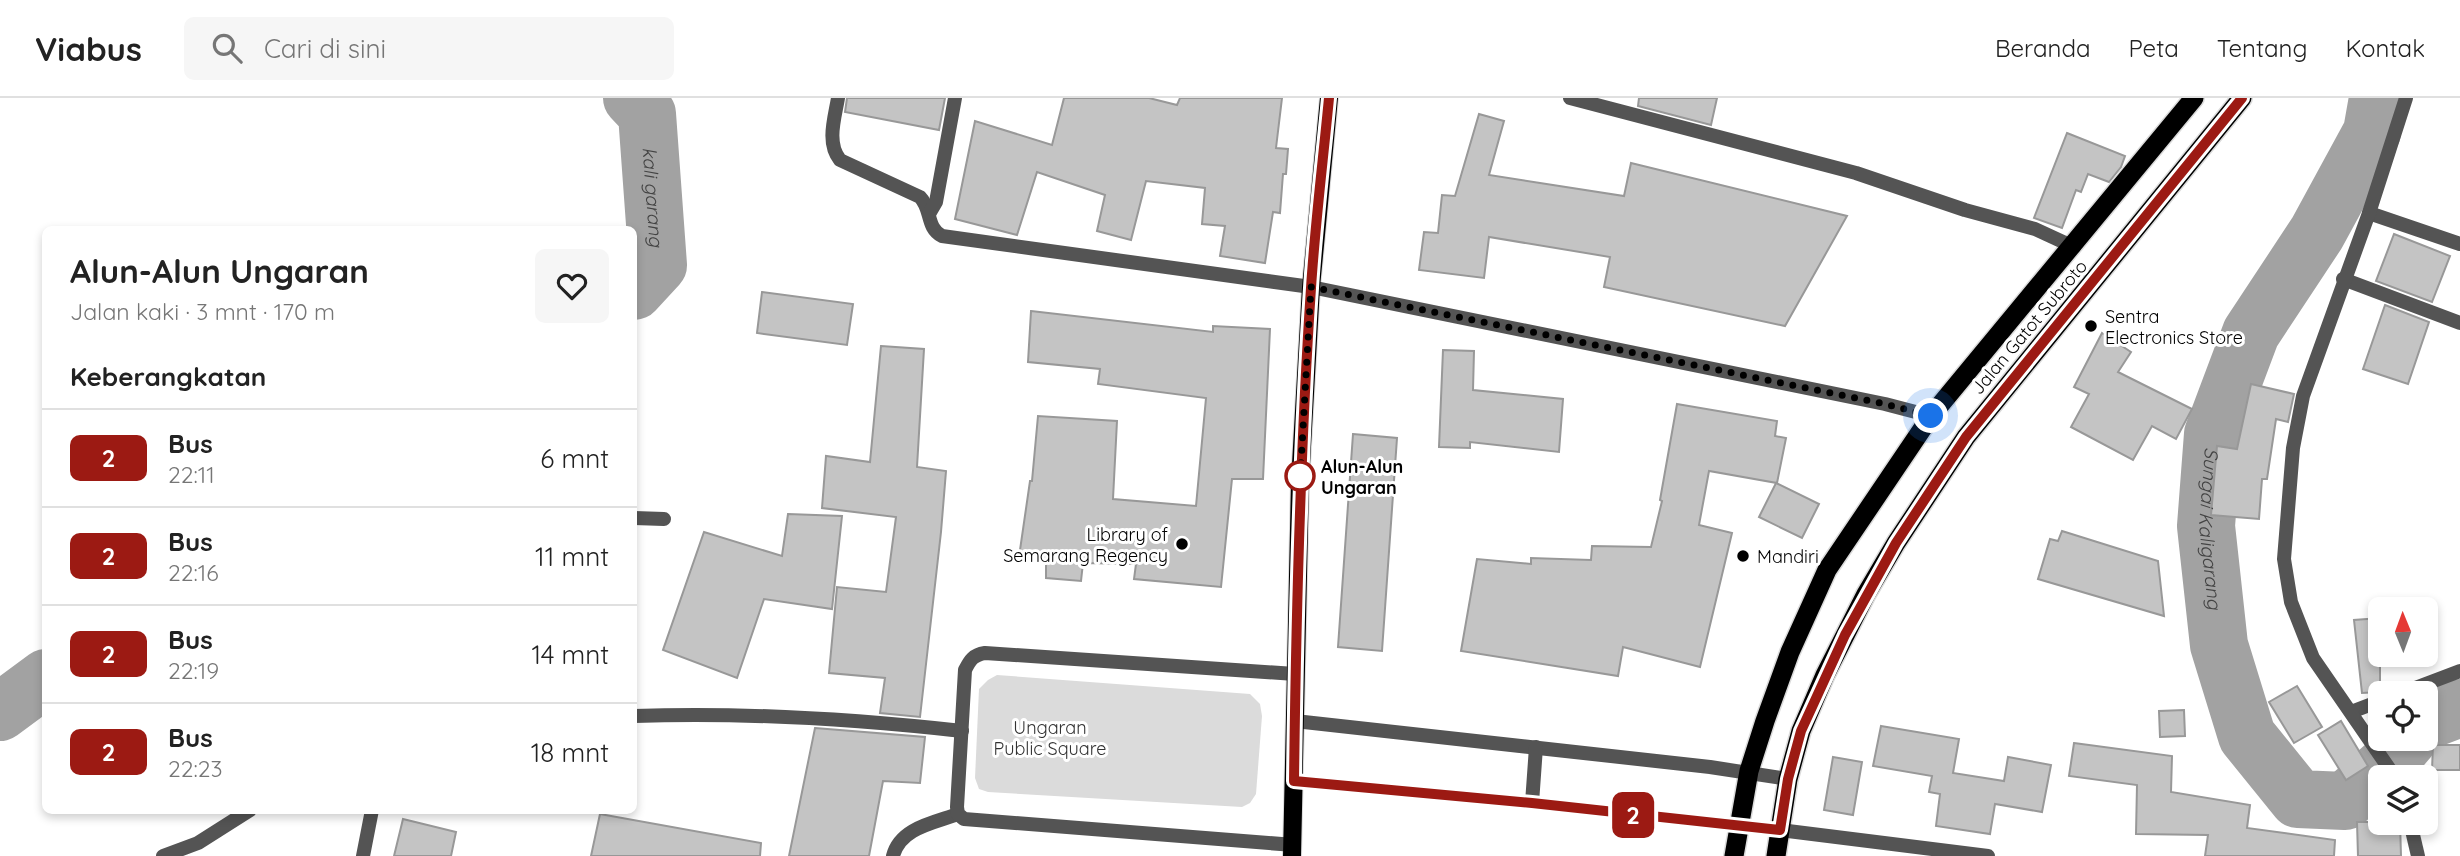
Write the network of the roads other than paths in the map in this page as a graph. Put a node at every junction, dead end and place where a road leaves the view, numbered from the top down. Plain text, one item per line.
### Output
1 (838, 98) edge
2 (955, 98) edge
3 (1329, 98) edge
4 (1570, 98) edge
5 (2194, 98) edge
6 (2242, 98) edge
7 (2406, 98) edge
8 (2369, 213) junction
9 (929, 214) junction
10 (2460, 244) edge
11 (2074, 247) junction
12 (2343, 279) junction
13 (1311, 287) junction
14 (2460, 323) edge
15 (1931, 416) junction
16 (637, 518) edge
17 (664, 519) dead end
18 (2460, 671) edge
19 (1295, 674) junction
20 (2434, 681) edge
21 (2368, 706) edge
22 (2351, 712) junction
23 (637, 716) edge
24 (1295, 721) junction
25 (962, 732) junction
26 (1536, 747) junction
27 (2387, 765) edge
28 (1749, 771) junction
29 (1788, 779) junction
30 (1294, 781) junction
31 (1532, 803) junction
32 (244, 814) edge
33 (371, 814) edge
34 (958, 814) junction
35 (1738, 826) junction
36 (1780, 830) junction
37 (2413, 835) edge
38 (1293, 850) edge
39 (163, 856) edge
40 (363, 856) edge
41 (893, 856) edge
42 (1734, 856) edge
43 (1776, 856) edge
44 (1988, 856) edge
45 (2418, 856) edge

1 - 9 street
2 - 9 street
3 - 13 main road
4 - 11 street
5 - 11 highway, Jalan Gatot Subroto
6 - 29 highway, Jalan Gatot Subroto
7 - 8 street
8 - 10 street
8 - 12 street
9 - 13 street
11 - 15 highway, Jalan Gatot Subroto
12 - 14 street
12 - 22 street
13 - 15 street
13 - 19 main road
15 - 28 highway, Jalan Gatot Subroto
16 - 17 street
18 - 20 street
19 - 24 main road
19 - 25 street
21 - 22 street
22 - 27 street
23 - 25 street
24 - 26 street
24 - 30 main road
25 - 34 street
26 - 28 street
26 - 31 street
28 - 29 street
28 - 35 highway, Jalan Gatot Subroto
29 - 36 highway, Jalan Gatot Subroto
30 - 31 street
30 - 38 main road
31 - 35 street
32 - 39 street
33 - 40 street
34 - 38 street
34 - 41 street
35 - 36 street
35 - 42 highway, Jalan Gatot Subroto
36 - 43 highway, Jalan Gatot Subroto
36 - 44 street
37 - 45 street

